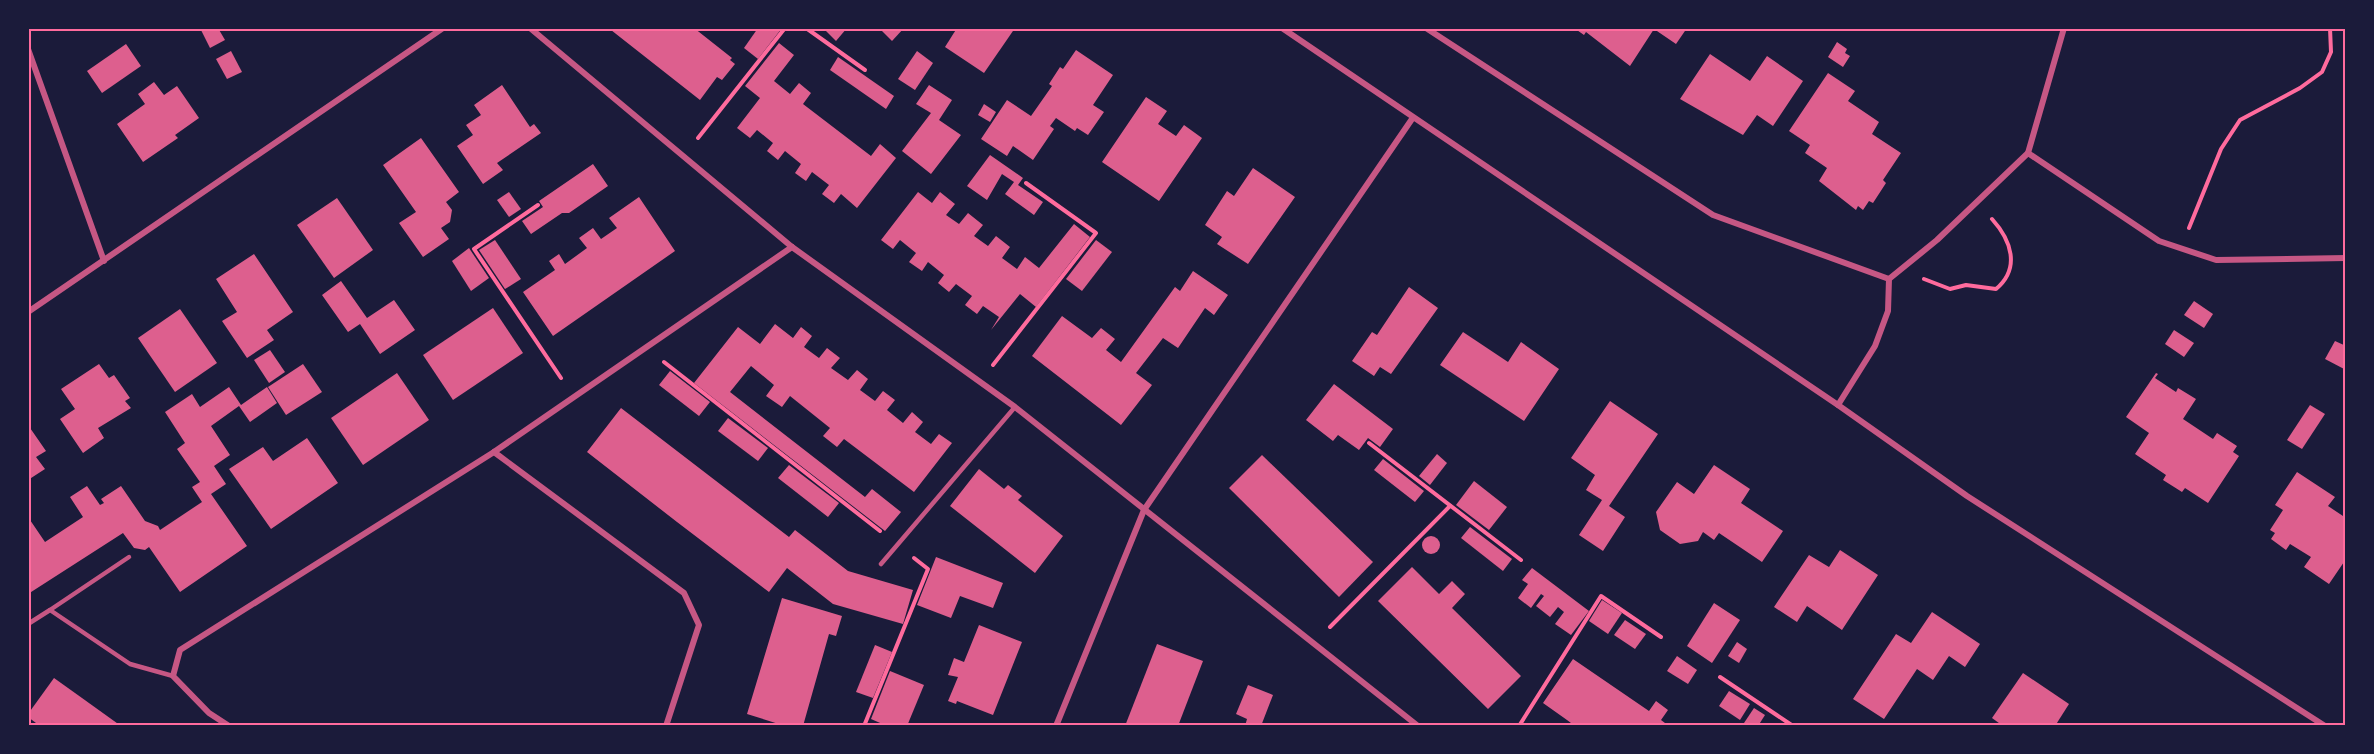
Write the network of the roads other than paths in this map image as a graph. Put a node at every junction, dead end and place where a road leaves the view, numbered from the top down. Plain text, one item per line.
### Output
1 (443, 28) edge
2 (530, 28) edge
3 (1282, 28) edge
4 (1426, 28) edge
5 (2064, 28) edge
6 (28, 49) edge
7 (1412, 119) junction
8 (2028, 153) junction
9 (792, 247) junction
10 (2346, 258) edge
11 (104, 261) junction
12 (1889, 279) junction
13 (28, 312) edge
14 (1838, 405) junction
15 (1015, 407) junction
16 (494, 452) junction
17 (1144, 510) junction
18 (129, 557) dead end
19 (881, 564) dead end
20 (50, 610) junction
21 (28, 624) edge
22 (173, 675) junction
23 (229, 726) edge
24 (666, 726) edge
25 (1056, 726) edge
26 (1418, 726) edge
27 (2325, 726) edge

1 - 11 street
2 - 9 street
3 - 7 street
4 - 12 street
5 - 8 street
6 - 11 street
7 - 14 street
7 - 17 street
8 - 10 street
8 - 12 street
9 - 15 street
9 - 16 street
11 - 13 street
12 - 14 street
14 - 27 street
15 - 17 street
15 - 19 lane
16 - 22 street
16 - 24 street
17 - 25 street
17 - 26 street
18 - 20 lane
20 - 21 lane
20 - 22 lane
22 - 23 street

